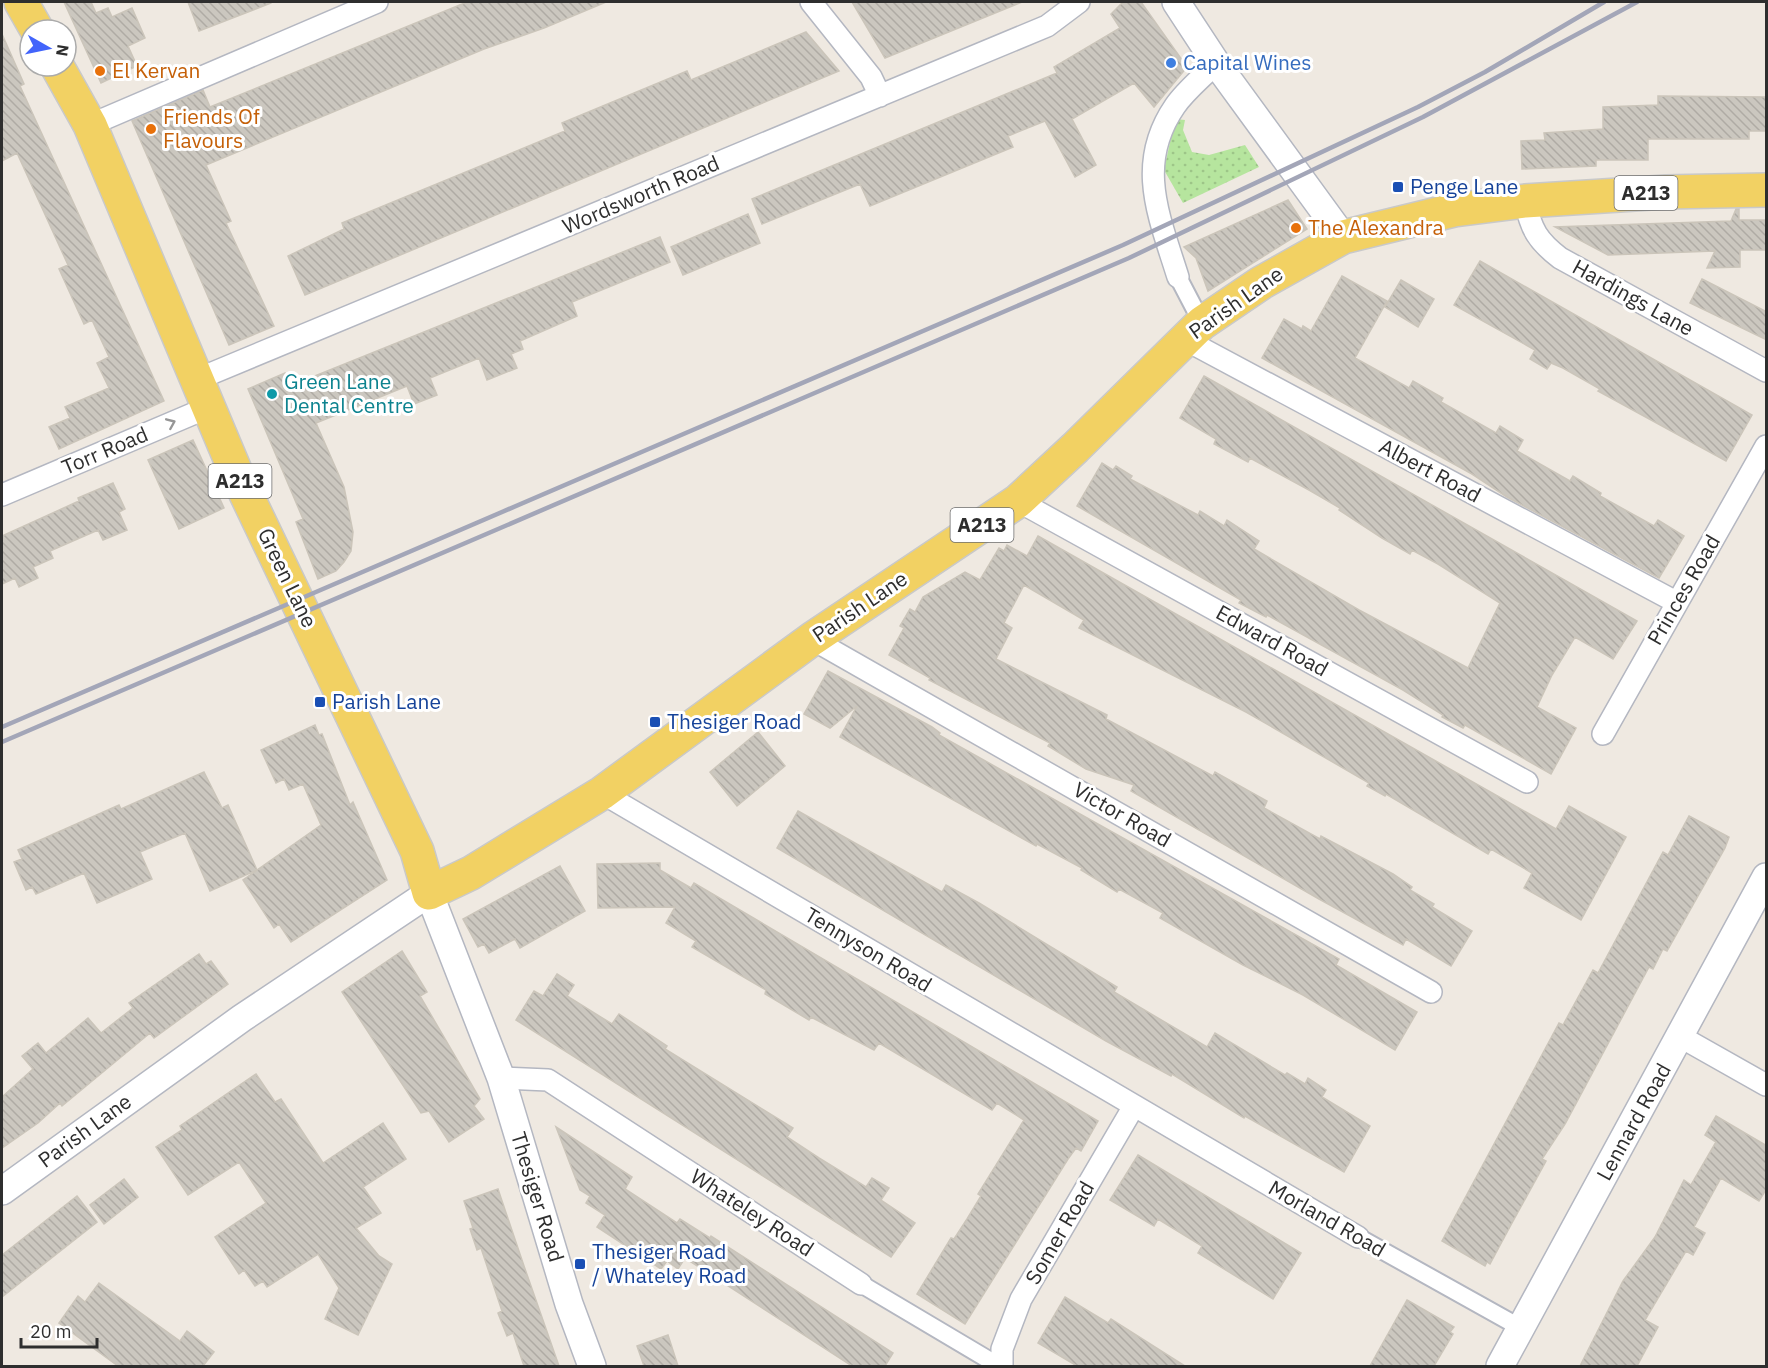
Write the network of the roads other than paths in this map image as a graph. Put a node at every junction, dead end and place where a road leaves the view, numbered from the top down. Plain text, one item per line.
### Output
1 (21, 2) edge
2 (377, 2) edge
3 (811, 2) edge
4 (1078, 2) edge
5 (1176, 2) edge
6 (30, 18) edge
7 (1216, 63) junction
8 (64, 78) edge
9 (880, 96) junction
10 (90, 125) junction
11 (1767, 190) edge
12 (1525, 201) junction
13 (1343, 237) junction
14 (1178, 277) joint
15 (1193, 331) junction
16 (1767, 370) edge
17 (203, 393) junction
18 (1767, 446) edge
19 (2, 495) edge
20 (1018, 501) junction
21 (1676, 602) junction
22 (812, 639) junction
23 (1603, 734) dead end
24 (1527, 782) dead end
25 (602, 793) junction
26 (1767, 877) edge
27 (429, 893) junction
28 (1431, 992) dead end
29 (1681, 1037) junction
30 (501, 1078) junction
31 (1767, 1085) edge
32 (1134, 1106) junction
33 (2, 1191) edge
34 (1358, 1238) joint
35 (861, 1284) joint
36 (1521, 1328) junction
37 (592, 1366) edge
38 (1001, 1366) edge
39 (1500, 1366) edge

1 - 6 main road
2 - 10 street
3 - 9 street
4 - 9 street, Wordsworth Road
5 - 7 street
7 - 13 street
7 - 14 street
8 - 10 main road, Green Lane / A213
9 - 17 street, Wordsworth Road
10 - 17 main road, Green Lane / A213
11 - 12 main road, Parish Lane / A213
12 - 13 main road, Parish Lane / A213
12 - 16 street, Hardings Lane
13 - 15 main road, Parish Lane / A213
14 - 15 street
15 - 20 main road, Parish Lane / A213
15 - 21 street, Albert Road
19 -> 17 street, Torr Road
17 - 27 main road, Green Lane / A213
18 - 21 street, Princes Road
20 - 22 main road, Parish Lane / A213
20 - 24 street, Edward Road
21 - 23 street, Princes Road
22 - 25 main road, Parish Lane / A213
22 - 28 street, Victor Road
25 - 27 main road, Parish Lane / A213
25 - 32 street, Tennyson Road
26 - 29 street, Lennard Road
27 - 30 street, Thesiger Road
27 - 33 street, Parish Lane
29 - 31 street
29 - 36 street, Lennard Road
30 - 35 street, Whateley Road
30 - 37 street, Thesiger Road
32 - 34 street, Morland Road
32 - 38 street, Somer Road
34 - 36 street, Morland Road
35 - 38 street, Whateley Road
36 - 39 street, Lennard Road

